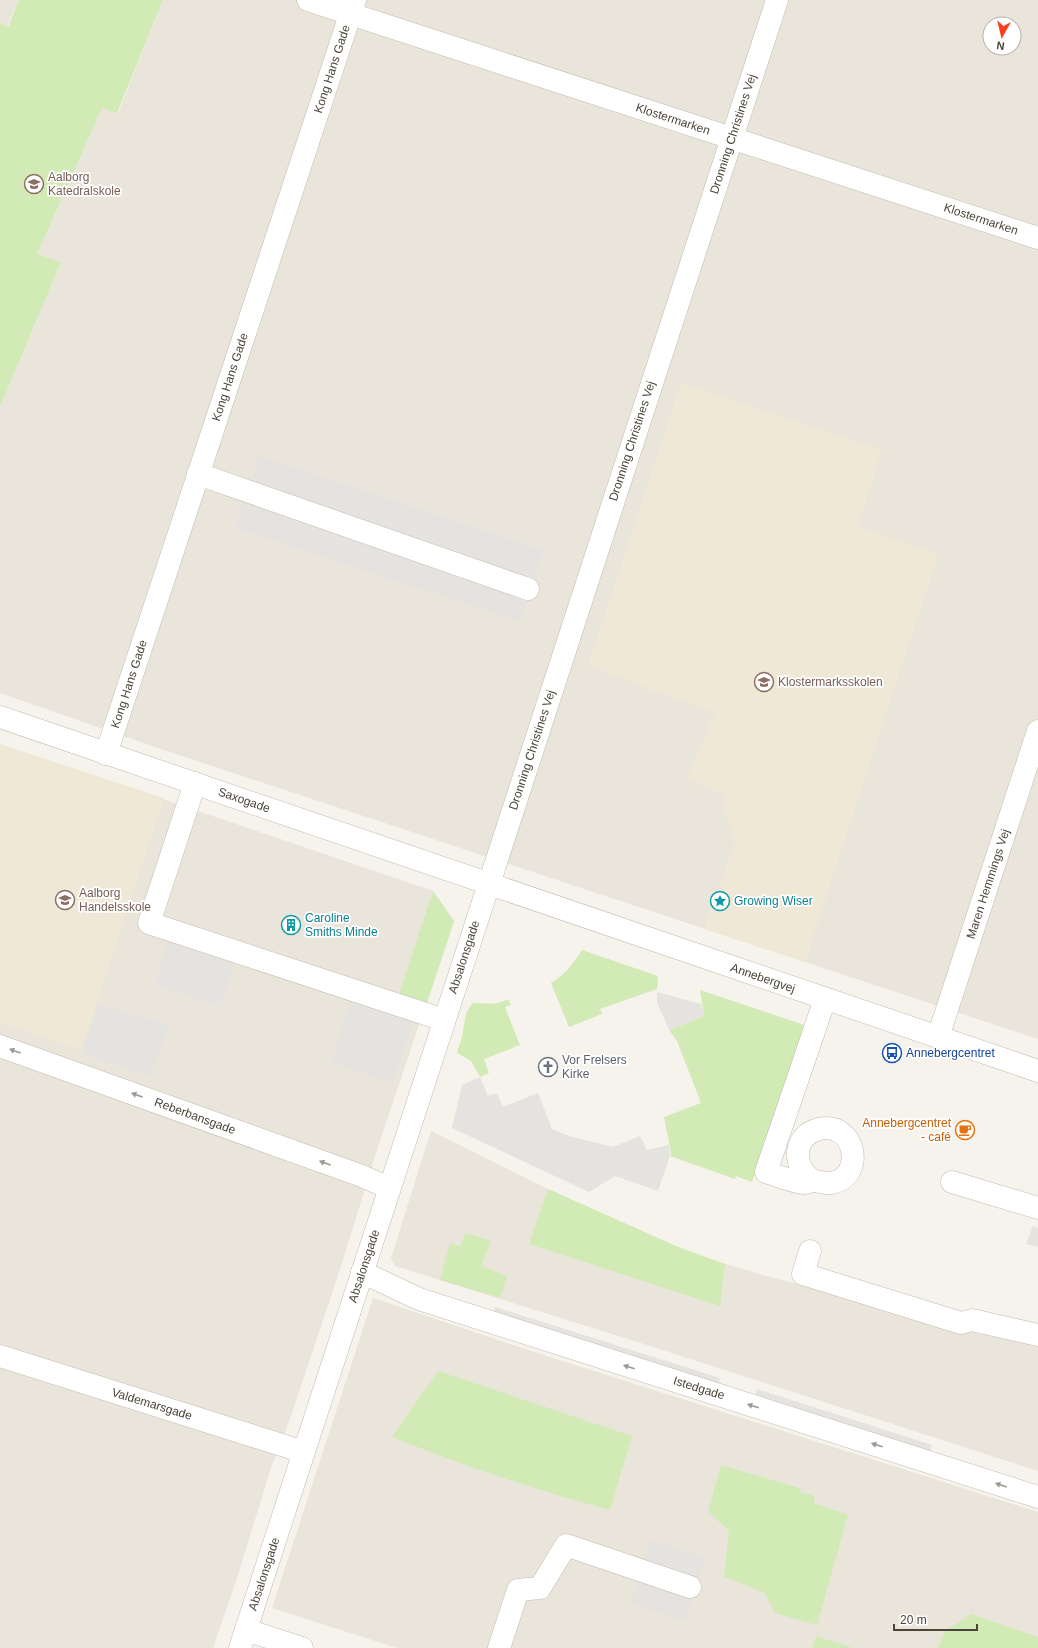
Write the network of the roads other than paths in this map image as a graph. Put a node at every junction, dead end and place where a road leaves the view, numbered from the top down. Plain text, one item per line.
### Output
1 (308, 0) edge
2 (777, 0) edge
3 (353, 7) edge
4 (731, 138) junction
5 (1038, 238) edge
6 (198, 474) junction
7 (528, 589) dead end
8 (0, 717) edge
9 (1038, 731) edge
10 (106, 754) junction
11 (195, 784) junction
12 (489, 883) junction
13 (824, 999) junction
14 (444, 1020) junction
15 (938, 1037) junction
16 (0, 1046) edge
17 (1038, 1071) edge
18 (813, 1181) dead end
19 (952, 1182) dead end
20 (390, 1188) junction
21 (1038, 1208) edge
22 (810, 1251) dead end
23 (362, 1272) junction
24 (1038, 1335) edge
25 (0, 1356) edge
26 (304, 1452) junction
27 (1038, 1497) edge
28 (690, 1587) dead end
29 (243, 1639) edge
30 (302, 1648) edge
31 (499, 1648) edge

1 - 3 street, Klostermarken
2 - 4 street, Dronning Christines Vej
3 - 4 street, Klostermarken
3 - 6 street, Kong Hans Gade
4 - 5 street, Klostermarken
4 - 12 street, Dronning Christines Vej
6 - 7 street
6 - 10 street, Kong Hans Gade
8 - 10 street, Saxogade
9 - 15 street, Maren Hemmings Vej
10 - 11 street, Saxogade
11 - 12 street, Saxogade
11 - 14 street
12 - 13 street, Annebergvej
12 - 14 street, Absalonsgade
13 - 15 street, Annebergvej
13 - 18 street
14 - 20 street, Absalonsgade
15 - 17 street, Annebergvej
20 -> 16 street, Reberbansgade
19 - 21 street
20 - 23 street, Absalonsgade
22 - 24 street
23 - 26 street, Absalonsgade
27 -> 23 street, Istedgade
25 - 26 street, Valdemarsgade
26 - 29 street, Absalonsgade
28 - 31 street
29 - 30 street

